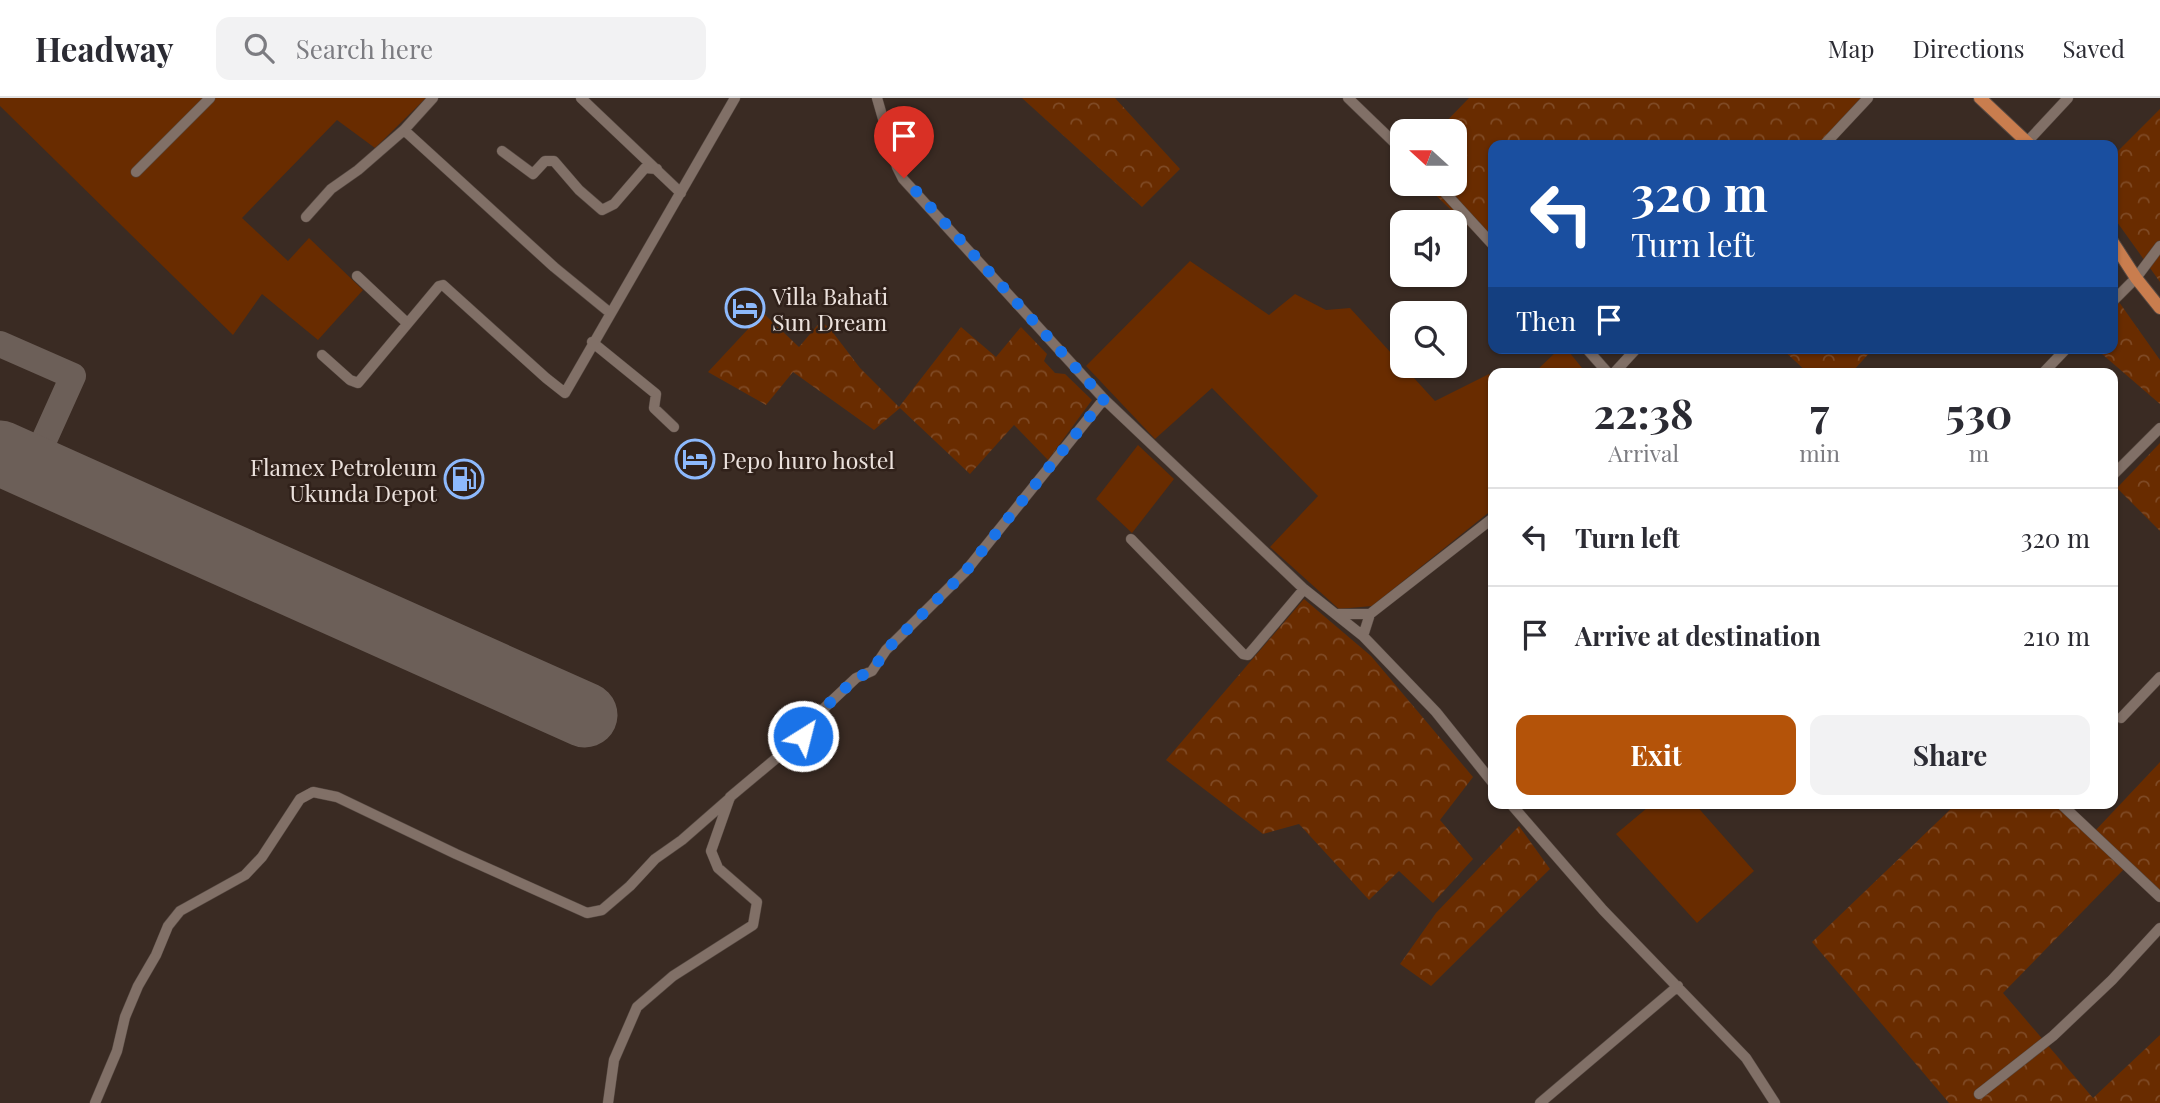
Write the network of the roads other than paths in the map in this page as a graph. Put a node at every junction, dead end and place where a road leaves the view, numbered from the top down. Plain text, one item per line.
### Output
1 (210, 98) edge
2 (581, 98) edge
3 (735, 98) edge
4 (877, 98) edge
5 (1348, 98) edge
6 (1868, 98) edge
7 (1980, 98) edge
8 (2068, 98) edge
9 (431, 99) edge
10 (404, 130) junction
11 (1390, 138) edge
12 (1829, 140) edge
13 (2025, 140) edge
14 (2032, 140) edge
15 (502, 151) dead end
16 (657, 170) junction
17 (136, 173) dead end
18 (681, 193) junction
19 (1448, 196) edge
20 (306, 217) dead end
21 (1488, 240) edge
22 (2160, 246) edge
23 (2118, 250) edge
24 (356, 275) dead end
25 (2136, 278) junction
26 (2118, 296) edge
27 (2160, 308) edge
28 (610, 313) junction
29 (407, 323) junction
30 (592, 342) junction
31 (1591, 354) edge
32 (1631, 354) edge
33 (2061, 354) edge
34 (322, 355) dead end
35 (1604, 368) edge
36 (1619, 368) edge
37 (2048, 368) edge
38 (1104, 399) junction
39 (674, 427) dead end
40 (2160, 428) edge
41 (2118, 470) edge
42 (1488, 522) edge
43 (1131, 539) dead end
44 (1304, 589) junction
45 (1337, 614) junction
46 (1370, 614) junction
47 (1363, 636) junction
48 (2160, 677) edge
49 (2121, 718) dead end
50 (1488, 777) edge
51 (730, 797) junction
52 (1515, 809) edge
53 (2066, 809) edge
54 (2160, 898) edge
55 (2160, 928) edge
56 (1678, 986) junction
57 (1979, 1094) dead end
58 (95, 1103) edge
59 (608, 1103) edge
60 (1540, 1103) edge
61 (1775, 1103) edge

1 - 17 street
2 - 16 street
3 - 18 street
4 - 38 street
5 - 11 street
6 - 12 street
7 - 13 main road
8 - 14 street
9 - 10 street
10 - 20 street
10 - 28 street
15 - 16 street
16 - 18 street
18 - 28 street
19 - 21 street
22 - 25 street
23 - 25 main road
24 - 29 street
25 - 26 street
25 - 27 main road
28 - 30 street
29 - 30 street
29 - 34 street
30 - 39 street
31 - 35 street
32 - 36 street
33 - 37 street
38 - 44 street
38 - 51 street
40 - 41 street
42 - 46 street
43 - 44 street
44 - 45 street
45 - 46 street
45 - 47 street
46 - 47 street
47 - 50 street
48 - 49 street
51 - 58 street
51 - 59 street
52 - 56 street
53 - 54 street
55 - 57 street
56 - 60 street
56 - 61 street

